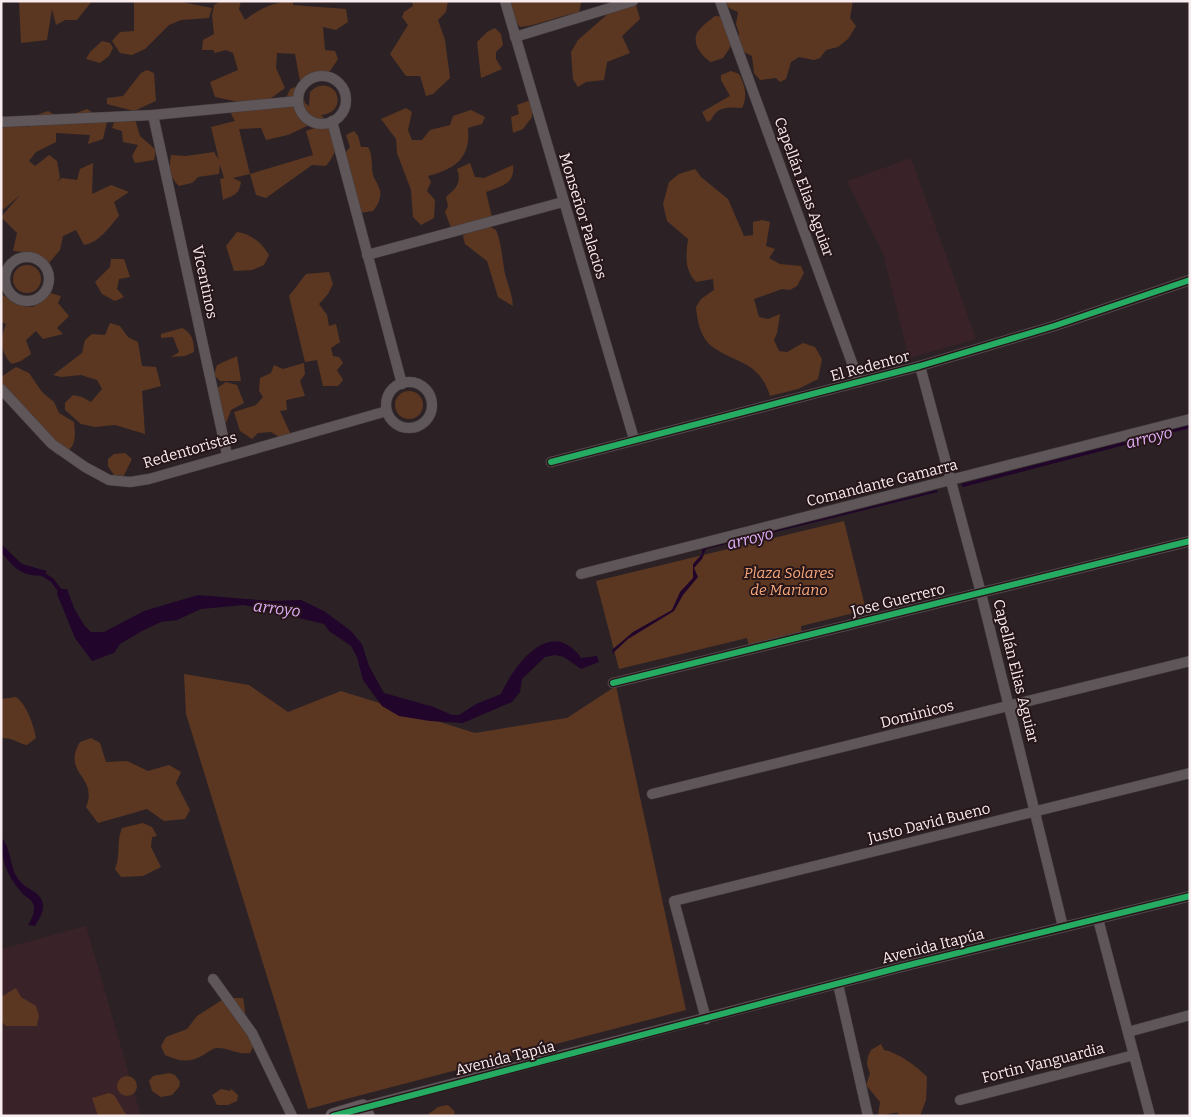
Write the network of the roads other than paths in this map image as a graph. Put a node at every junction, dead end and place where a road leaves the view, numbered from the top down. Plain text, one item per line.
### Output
1 (505, 1) edge
2 (633, 1) edge
3 (720, 1) edge
4 (515, 37) junction
5 (298, 101) junction
6 (153, 115) junction
7 (332, 121) junction
8 (1, 122) edge
9 (563, 202) junction
10 (367, 255) junction
11 (1190, 280) edge
12 (4, 290) edge
13 (920, 366) junction
14 (859, 382) junction
15 (402, 384) junction
16 (1, 389) edge
17 (387, 411) junction
18 (1190, 419) edge
19 (634, 439) junction
20 (227, 455) junction
21 (551, 462) dead end
22 (951, 482) junction
23 (1190, 541) edge
24 (581, 574) dead end
25 (981, 593) junction
26 (1190, 661) edge
27 (613, 683) dead end
28 (1010, 707) junction
29 (1190, 773) edge
30 (652, 794) dead end
31 (1034, 812) junction
32 (1190, 896) edge
33 (1098, 919) junction
34 (1063, 927) junction
35 (213, 979) dead end
36 (838, 984) junction
37 (1190, 1015) edge
38 (706, 1019) junction
39 (684, 1025) joint
40 (1128, 1032) junction
41 (1134, 1055) junction
42 (960, 1100) dead end
43 (365, 1111) edge
44 (292, 1116) edge
45 (333, 1116) edge
46 (868, 1116) edge
47 (1150, 1116) edge

1 - 4 street, Monseñor Palacios
2 - 4 street
3 - 14 street, Capellán Elias Aguiar
4 - 9 street, Monseñor Palacios
5 - 6 street
5 - 7 street
5 - 7 street
6 - 8 street
6 - 20 street, Vicentinos
7 - 10 street
9 - 10 street
9 - 19 street, Monseñor Palacios
10 - 15 street
11 - 13 street, El Redentor
12 - 12 street
13 - 14 street, El Redentor
13 - 22 street, Capellán Elias Aguiar
14 - 19 street, El Redentor
15 - 17 street
15 - 17 street
16 - 20 street, Redentoristas
17 - 20 street, Redentoristas
18 - 22 street, Comandante Gamarra
19 - 21 street, El Redentor
22 - 24 street, Comandante Gamarra
22 - 25 street, Capellán Elias Aguiar
23 - 25 street, Jose Guerrero
25 - 27 street, Jose Guerrero
25 - 28 street, Capellán Elias Aguiar
26 - 28 street, Dominicos
28 - 30 street, Dominicos
28 - 31 street, Capellán Elias Aguiar
29 - 31 street, Justo David Bueno
31 - 34 street, Capellán Elias Aguiar
31 - 38 street, Justo David Bueno
32 - 33 street, Avenida Itapúa
33 - 34 street, Avenida Itapúa
33 - 40 street
34 - 36 street, Avenida Itapúa
35 - 44 street
36 - 38 street, Avenida Itapúa
36 - 46 street
37 - 40 street
38 - 39 street, Avenida Itapúa
39 - 43 street, Avenida Tapúa
40 - 41 street
41 - 42 street, Fortin Vanguardia
41 - 47 street
43 - 45 street, Avenida Tapúa

